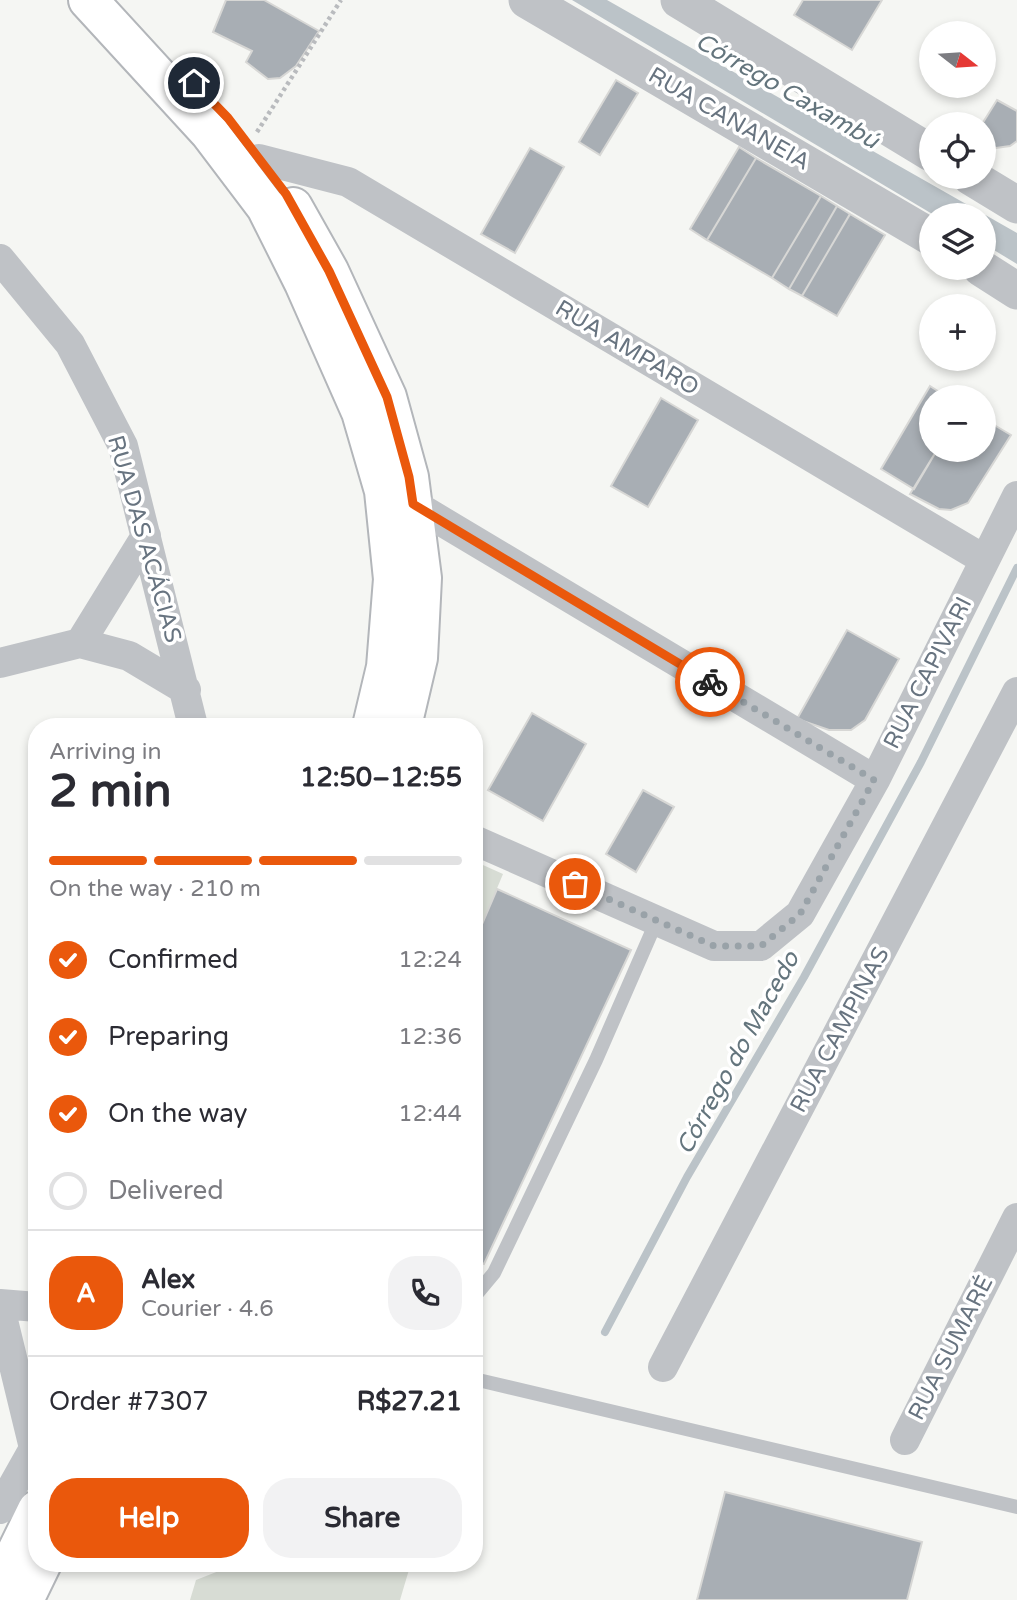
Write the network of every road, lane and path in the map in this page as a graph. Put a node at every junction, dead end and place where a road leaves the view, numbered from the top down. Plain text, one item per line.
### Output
1 (88, 0) edge
2 (120, 0) edge
3 (341, 0) edge
4 (527, 0) edge
5 (679, 0) edge
6 (919, 146) edge
7 (254, 152) junction
8 (995, 189) edge
9 (1015, 199) edge
10 (919, 230) edge
11 (0, 259) edge
12 (996, 278) edge
13 (1017, 291) edge
14 (1017, 496) edge
15 (413, 504) junction
16 (146, 536) junction
17 (985, 560) junction
18 (79, 643) junction
19 (0, 663) edge
20 (186, 690) junction
21 (1017, 692) edge
22 (192, 718) edge
23 (374, 718) edge
24 (404, 718) edge
25 (874, 780) junction
26 (483, 844) edge
27 (657, 920) junction
28 (1017, 1218) edge
29 (483, 1286) edge
30 (0, 1306) edge
31 (28, 1307) edge
32 (663, 1367) dead end
33 (483, 1381) edge
34 (28, 1416) edge
35 (905, 1440) dead end
36 (28, 1477) edge
37 (1017, 1507) edge
38 (18, 1514) edge
39 (38, 1572) edge
40 (0, 1586) edge
41 (24, 1600) edge

1 - 23 main road
2 - 7 main road
3 - 7 path
4 - 10 street, RUA CANANEIA
5 - 6 street
7 - 15 main road
7 - 17 street, RUA AMPARO
8 - 9 street
11 - 16 street, RUA DAS ACÁCIAS
12 - 13 street
14 - 17 street, RUA CAPIVARI
15 - 24 main road
15 - 25 street
16 - 18 street
16 - 20 street, RUA DAS ACÁCIAS
17 - 25 street, RUA CAPIVARI
18 - 19 street
18 - 20 street
20 - 22 street, RUA DAS ACÁCIAS
21 - 32 street, RUA CAMPINAS
25 - 27 street, RUA CAPIVARI
26 - 27 street
27 - 29 lane
28 - 35 street, RUA SUMARÉ
30 - 31 street
30 - 34 street
33 - 37 lane
36 - 38 street
38 - 40 main road
39 - 41 main road

